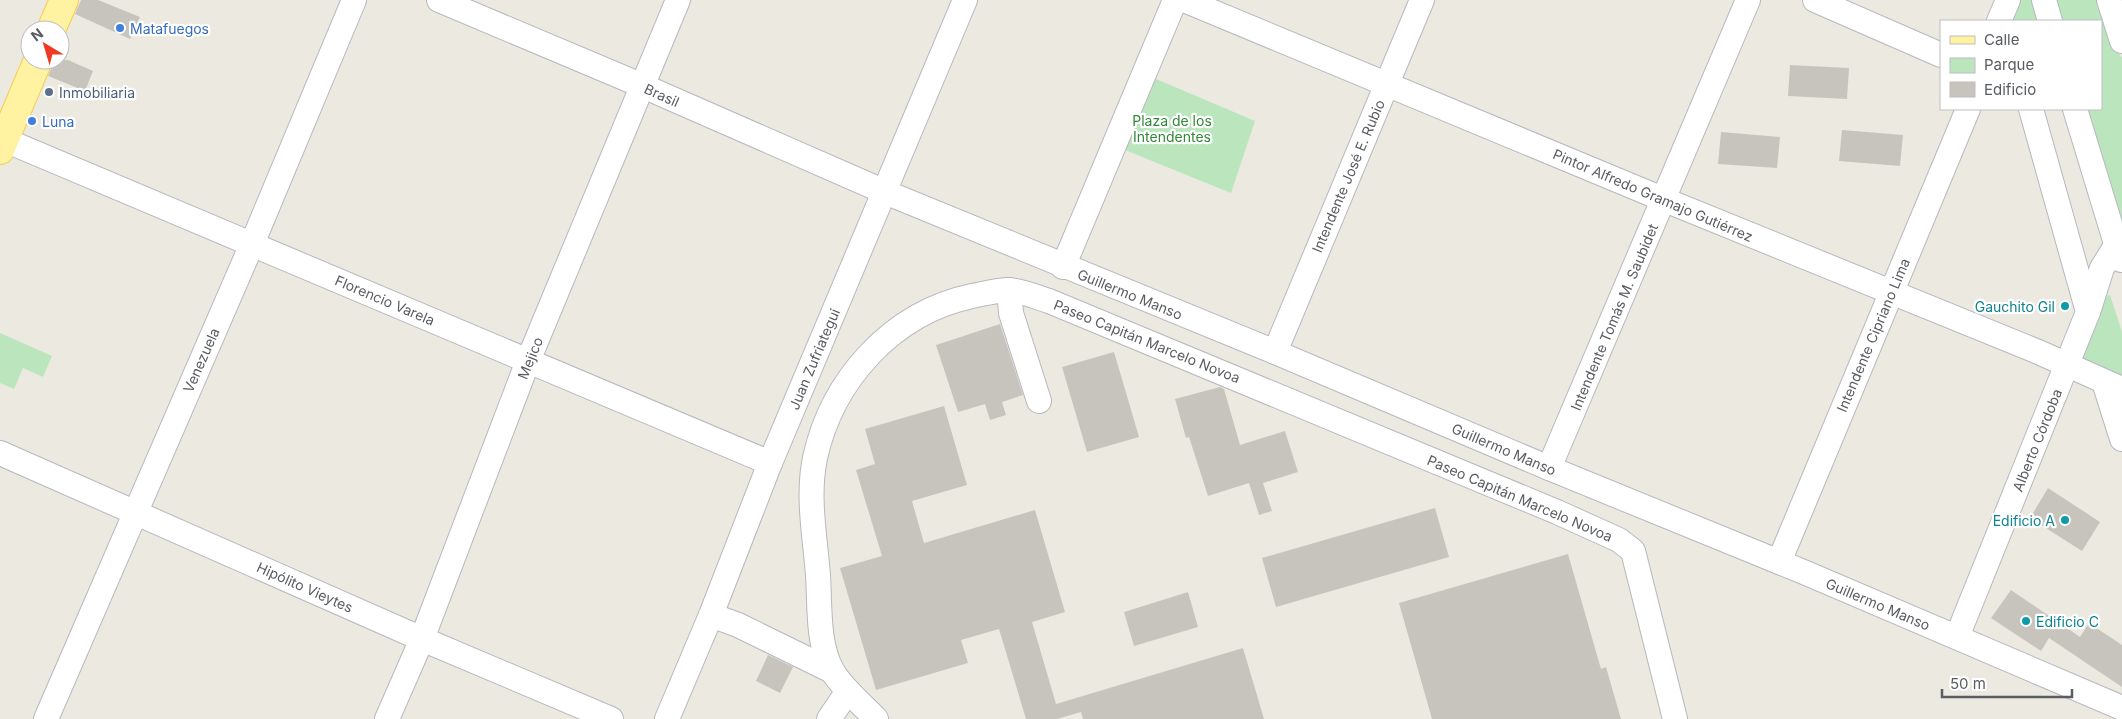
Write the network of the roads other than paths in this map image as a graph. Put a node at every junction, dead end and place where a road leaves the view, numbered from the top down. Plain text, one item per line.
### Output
1 (64, 0) edge
2 (354, 0) edge
3 (439, 0) edge
4 (678, 0) edge
5 (965, 0) edge
6 (1175, 0) edge
7 (1184, 0) edge
8 (1422, 0) edge
9 (1748, 0) edge
10 (1815, 0) edge
11 (2044, 0) edge
12 (2109, 0) edge
13 (55, 20) edge
14 (2050, 20) edge
15 (2122, 41) edge
16 (1940, 55) edge
17 (34, 70) edge
18 (1386, 83) junction
19 (643, 86) junction
20 (1968, 110) edge
21 (2031, 110) edge
22 (2072, 110) edge
23 (1, 143) edge
24 (885, 192) junction
25 (1664, 200) junction
26 (252, 244) junction
27 (2119, 255) edge
28 (1063, 267) junction
29 (1009, 290) junction
30 (1890, 292) junction
31 (2088, 312) junction
32 (1275, 352) junction
33 (528, 361) junction
34 (2067, 365) junction
35 (2113, 386) edge
36 (1039, 401) dead end
37 (2122, 439) edge
38 (0, 453) edge
39 (770, 463) junction
40 (1549, 468) junction
41 (136, 511) junction
42 (1779, 562) junction
43 (711, 615) junction
44 (1957, 637) junction
45 (422, 639) junction
46 (832, 671) junction
47 (848, 691) junction
48 (2122, 708) edge
49 (46, 719) edge
50 (387, 719) edge
51 (611, 719) edge
52 (667, 719) edge
53 (829, 719) edge
54 (876, 719) edge
55 (1674, 719) edge

1 - 13 main road
2 - 26 street, Venezuela
3 - 19 street, Brasil
4 - 19 street, Mejico
5 - 24 street, Juan Zufriategui
6 - 28 street
7 - 18 street, Pintor Alfredo Gramajo Gutiérrez
8 - 18 street, Intendente José E. Rubio
9 - 25 street, Intendente Tomás M. Saubidet
10 - 16 street
11 - 14 street
12 - 15 street
17 - 23 main road
18 - 25 street, Pintor Alfredo Gramajo Gutiérrez
18 - 32 street, Intendente José E. Rubio
19 - 24 street, Brasil
19 - 33 street, Mejico
20 - 30 street, Intendente Cipriano Lima
21 - 31 street
22 - 27 street
23 - 26 street, Florencio Varela
24 - 28 street, Guillermo Manso
24 - 39 street, Juan Zufriategui
25 - 30 street, Pintor Alfredo Gramajo Gutiérrez
25 - 40 street, Intendente Tomás M. Saubidet
26 - 33 street, Florencio Varela
26 - 41 street, Venezuela
27 - 31 street, Alberto Córdoba
28 - 32 street, Guillermo Manso
29 - 36 street
29 - 46 street, Paseo Capitán Marcelo Novoa
29 - 55 street, Paseo Capitán Marcelo Novoa
30 - 34 street, Pintor Alfredo Gramajo Gutiérrez
30 - 42 street, Intendente Cipriano Lima
31 - 34 street, Alberto Córdoba
32 - 40 street, Guillermo Manso
33 - 39 street, Florencio Varela
33 - 45 street, Mejico
34 - 35 street, Pintor Alfredo Gramajo Gutiérrez
34 - 44 street, Alberto Córdoba
35 - 37 street
38 - 41 street, Hipólito Vieytes
39 - 43 street, Juan Zufriategui
40 - 42 street, Guillermo Manso
41 - 45 street, Hipólito Vieytes
41 - 49 street, Venezuela
42 - 44 street, Guillermo Manso
43 - 46 street
43 - 52 street, Juan Zufriategui
44 - 48 street, Guillermo Manso
45 - 50 street, Mejico
45 - 51 street, Hipólito Vieytes
46 - 47 street, Paseo Capitán Marcelo Novoa
47 - 53 street
47 - 54 street, Paseo Capitán Marcelo Novoa

